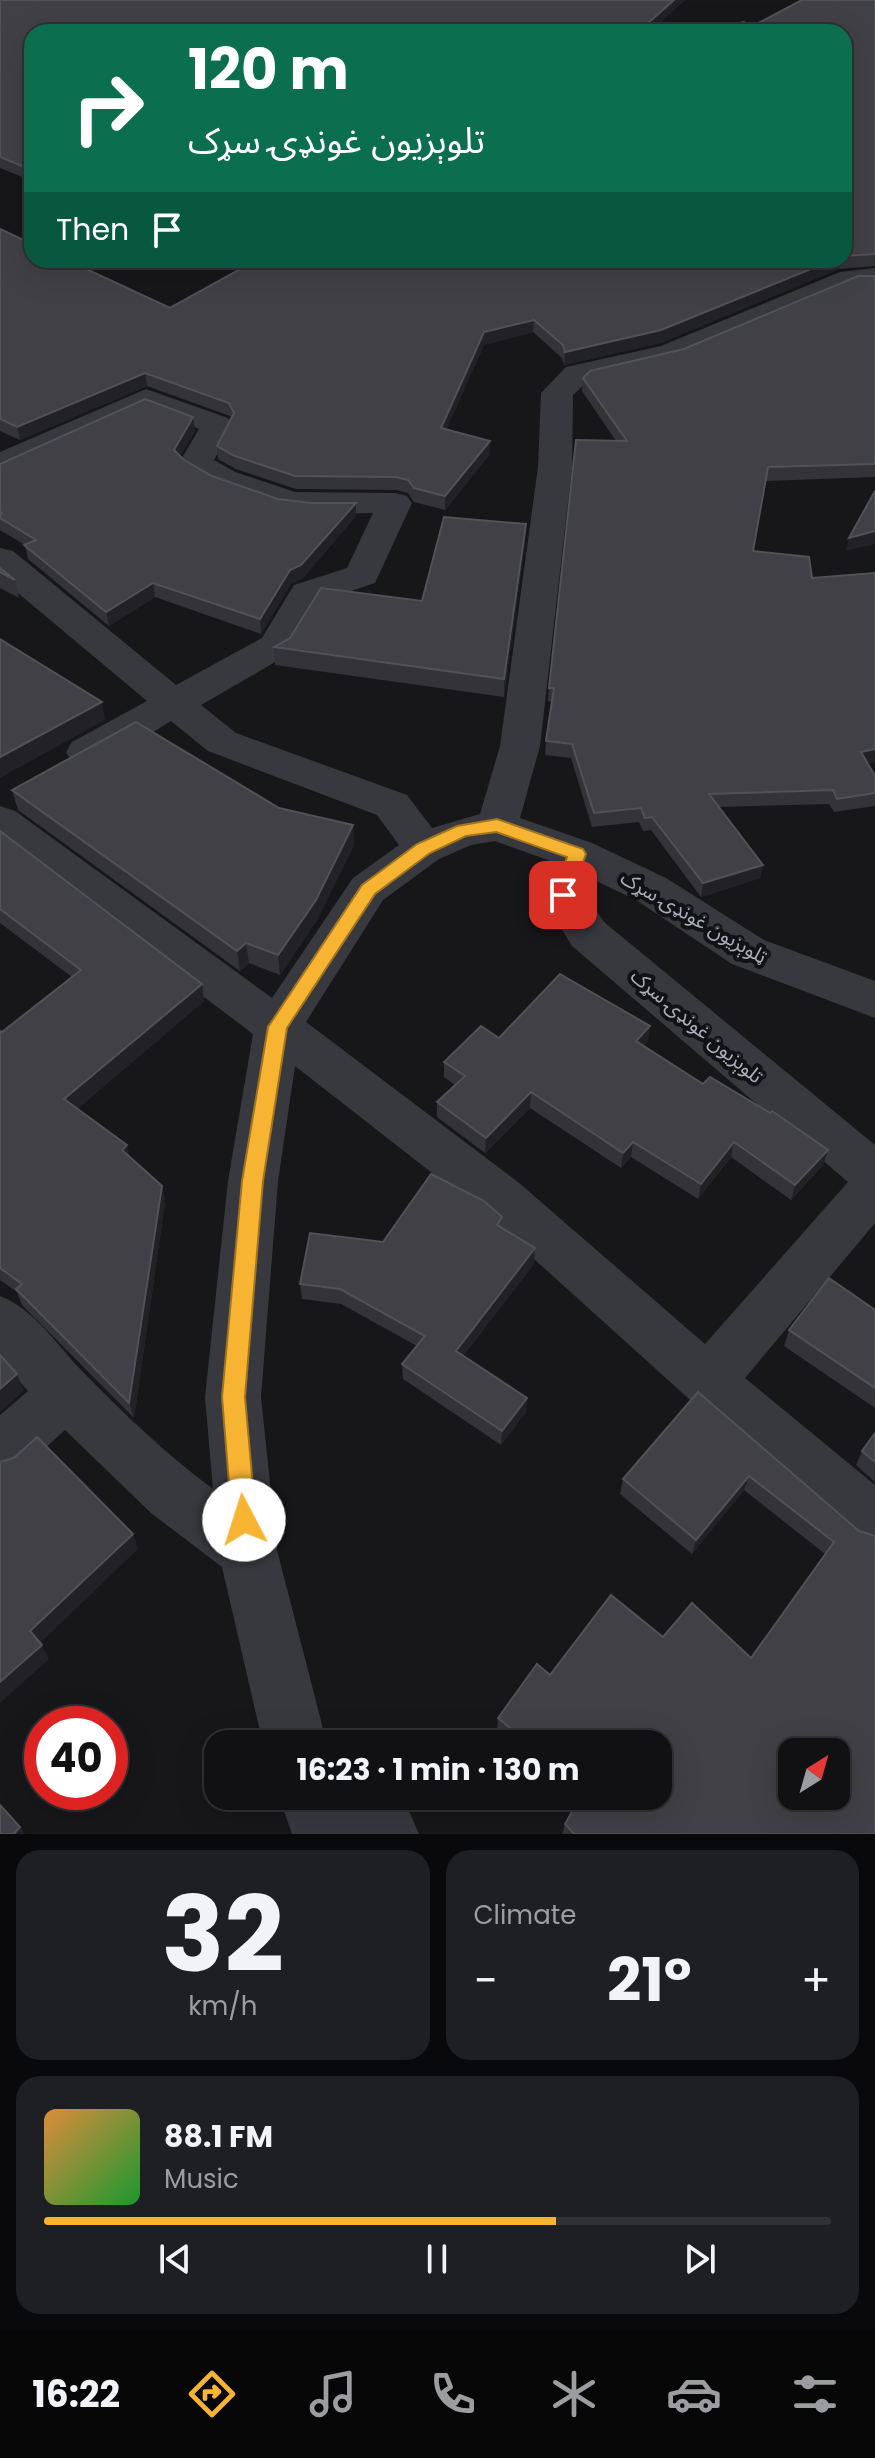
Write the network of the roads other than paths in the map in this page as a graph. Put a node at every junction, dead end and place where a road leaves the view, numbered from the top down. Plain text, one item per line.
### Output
1 (875, 277) edge
2 (0, 464) edge
3 (0, 559) edge
4 (175, 704) junction
5 (54, 769) edge
6 (4, 804) edge
7 (497, 826) junction
8 (424, 848) junction
9 (577, 854) junction
10 (875, 1000) edge
11 (278, 1027) junction
12 (875, 1175) edge
13 (875, 1187) edge
14 (0, 1320) edge
15 (708, 1381) junction
16 (66, 1393) junction
17 (0, 1452) edge
18 (875, 1522) edge
19 (247, 1550) junction
20 (292, 1730) edge
21 (316, 1810) edge
22 (353, 1810) edge
23 (325, 1834) edge
24 (386, 1834) edge

1 - 7 street
2 - 4 street
3 - 4 street
4 - 5 street
4 - 8 street
6 - 11 street
7 - 8 street, ټلوېزيون غونډۍ سړک
7 - 9 street, ټلوېزيون غونډۍ سړک
8 - 11 street, ټلوېزيون غونډۍ سړک
9 - 10 street, ټلوېزيون غونډۍ سړک
9 - 12 street, تلوېزيون غونډۍ سړک
11 - 15 street
11 - 19 street, ټلوېزيون غونډۍ سړک
13 - 15 street
14 - 16 street
15 - 18 street
16 - 17 street
16 - 19 street
19 - 20 street, ټلوېزيون غونډۍ سړک
21 - 23 street
22 - 24 street

